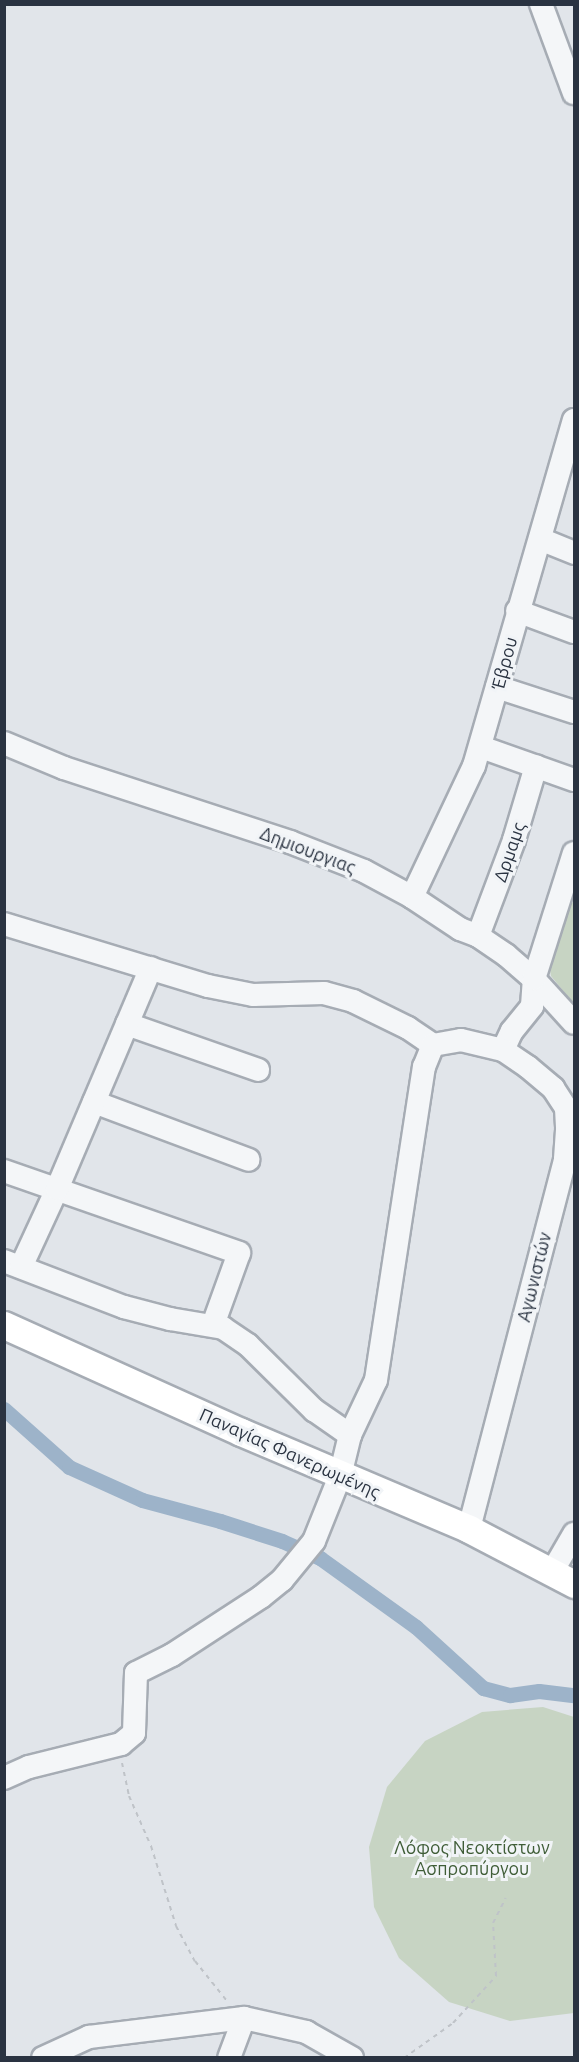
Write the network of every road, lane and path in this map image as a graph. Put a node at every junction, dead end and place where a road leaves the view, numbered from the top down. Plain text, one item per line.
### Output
1 (541, 4) edge
2 (574, 93) edge
3 (574, 420) edge
4 (571, 450) edge
5 (540, 538) junction
6 (574, 553) edge
7 (517, 611) junction
8 (574, 632) edge
9 (497, 687) junction
10 (574, 712) edge
11 (4, 743) edge
12 (481, 747) junction
13 (536, 766) junction
14 (574, 780) edge
15 (574, 853) edge
16 (412, 897) junction
17 (4, 924) edge
18 (478, 936) junction
19 (151, 968) junction
20 (534, 979) junction
21 (574, 1023) edge
22 (127, 1024) junction
23 (433, 1045) junction
24 (503, 1050) junction
25 (258, 1070) dead end
26 (94, 1102) junction
27 (570, 1114) edge
28 (249, 1160) dead end
29 (4, 1171) edge
30 (57, 1189) junction
31 (13, 1264) edge
32 (4, 1325) edge
33 (213, 1325) junction
34 (350, 1436) junction
35 (340, 1476) junction
36 (469, 1529) junction
37 (574, 1534) edge
38 (563, 1578) edge
39 (121, 1744) junction
40 (4, 1778) edge
41 (506, 1898) dead end
42 (244, 2018) junction
43 (43, 2058) edge
44 (229, 2058) edge
45 (352, 2058) edge
46 (404, 2058) edge

1 - 2 street
3 - 4 street, Έβρου
4 - 5 street, Έβρου
5 - 6 street
5 - 7 street, Έβρου
7 - 8 street
7 - 9 street, Έβρου
9 - 10 street
9 - 12 street, Έβρου
11 - 16 street, Δημιουργιας
12 - 13 street
12 - 16 street, Έβρου
13 - 14 street
13 - 18 street, Δρμαμς
15 - 20 street
16 - 18 street, Δημιουργιας
17 - 19 street
18 - 20 street, Δημιουργιας
19 - 22 street
19 - 23 street
20 - 21 street, Δημιουργιας
20 - 24 street
22 - 25 street
22 - 26 street
23 - 24 street
23 - 34 street
24 - 27 street, Αγωνιστών
26 - 28 street
26 - 30 street
27 - 36 street, Αγωνιστών
29 - 30 street
30 - 31 street
30 - 33 street
31 - 33 street
32 - 35 main road, Παναγίας Φανερωμένης
33 - 34 street
34 - 35 street
35 - 36 main road, Παναγίας Φανερωμένης
35 - 39 street
36 - 38 main road, Παναγίας Φανερωμένης
37 - 38 street
39 - 40 street
39 - 42 path
41 - 46 path
42 - 43 street
42 - 44 street
42 - 45 street

